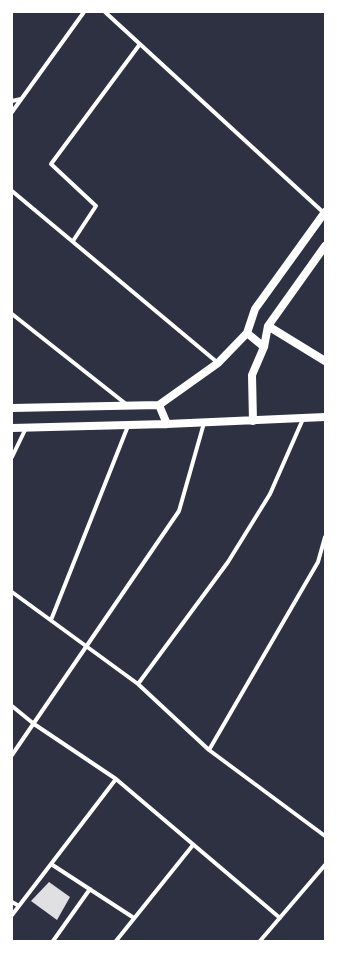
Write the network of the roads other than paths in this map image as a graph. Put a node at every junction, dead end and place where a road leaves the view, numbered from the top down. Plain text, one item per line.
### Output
1 (84, 12) edge
2 (105, 12) edge
3 (140, 44) junction
4 (21, 99) junction
5 (12, 101) edge
6 (12, 112) edge
7 (12, 190) edge
8 (324, 212) edge
9 (73, 241) junction
10 (325, 246) edge
11 (12, 314) edge
12 (268, 326) junction
13 (247, 333) junction
14 (264, 347) junction
15 (325, 360) edge
16 (218, 363) junction
17 (159, 405) junction
18 (128, 406) junction
19 (12, 408) edge
20 (325, 417) edge
21 (303, 418) junction
22 (253, 421) junction
23 (204, 423) junction
24 (167, 424) junction
25 (128, 425) junction
26 (12, 428) edge
27 (26, 428) junction
28 (12, 457) edge
29 (325, 537) edge
30 (12, 592) edge
31 (51, 620) junction
32 (87, 646) junction
33 (138, 684) junction
34 (12, 706) edge
35 (34, 724) junction
36 (209, 750) junction
37 (12, 756) edge
38 (116, 779) junction
39 (325, 836) edge
40 (193, 845) junction
41 (51, 864) junction
42 (325, 865) edge
43 (90, 889) junction
44 (12, 902) edge
45 (19, 906) junction
46 (12, 915) edge
47 (134, 918) junction
48 (280, 918) junction
49 (53, 941) edge
50 (116, 941) edge
51 (260, 941) edge

1 - 4 street
2 - 3 street
3 - 8 street
3 - 9 street
4 - 5 street
4 - 6 street
7 - 9 street
8 - 13 main road
9 - 16 street
10 - 12 main road
11 - 18 street
12 - 14 main road
12 - 15 main road
13 - 14 main road
13 - 16 main road
14 - 22 main road
16 - 17 main road
17 - 18 main road
17 - 24 main road
18 - 19 main road
20 - 21 main road
21 - 22 main road
21 - 33 street
22 - 23 main road
23 - 24 main road
23 - 32 street
24 - 25 main road
25 - 27 main road
25 - 31 street
26 - 27 main road
27 - 28 street
29 - 36 street
30 - 31 street
31 - 32 street
32 - 33 street
32 - 35 street
33 - 36 street
34 - 35 street
35 - 37 street
35 - 38 street
36 - 39 street
38 - 40 street
38 - 41 street
40 - 47 street
40 - 48 street
41 - 43 street
41 - 45 street
42 - 48 street
43 - 47 street
43 - 49 street
44 - 45 street
45 - 46 street
47 - 50 street
48 - 51 street

